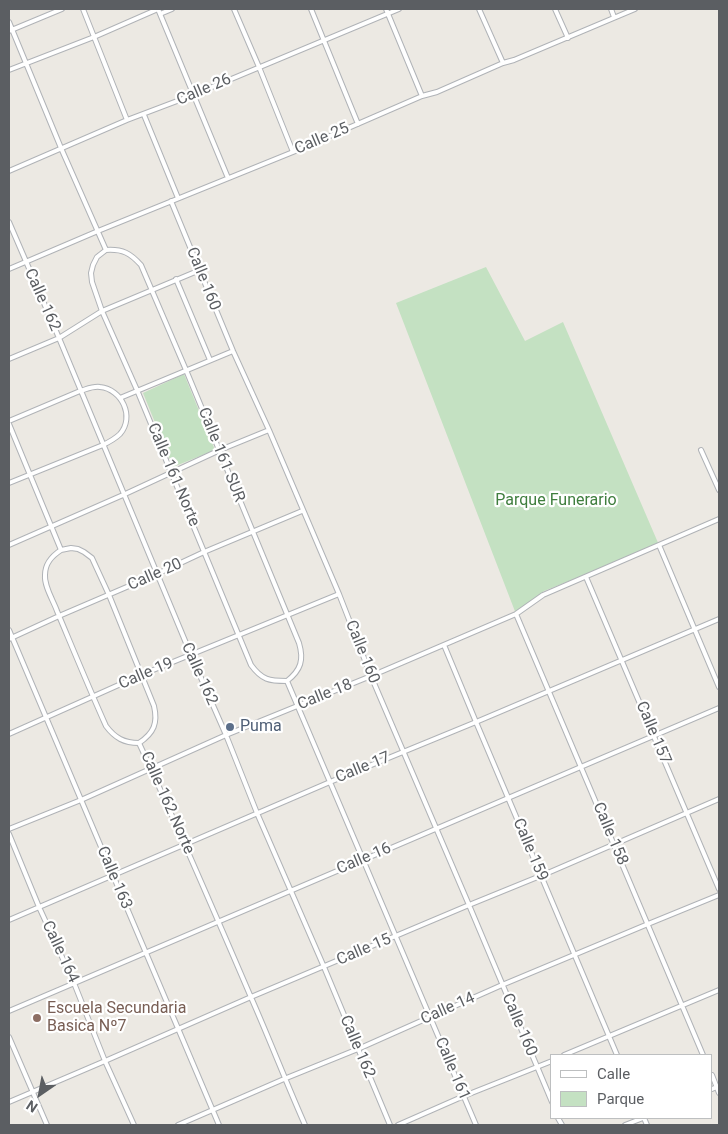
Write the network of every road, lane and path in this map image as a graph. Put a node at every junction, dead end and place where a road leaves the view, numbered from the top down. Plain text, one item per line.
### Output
1 (62, 9) edge
2 (83, 9) edge
3 (158, 9) edge
4 (172, 9) edge
5 (234, 9) edge
6 (311, 9) edge
7 (399, 9) edge
8 (479, 9) edge
9 (555, 9) edge
10 (611, 9) edge
11 (635, 9) edge
12 (387, 11) edge
13 (160, 14) junction
14 (614, 17) junction
15 (9, 22) edge
16 (10, 31) edge
17 (94, 36) junction
18 (568, 38) junction
19 (324, 40) junction
20 (26, 63) junction
21 (504, 63) junction
22 (259, 66) junction
23 (9, 70) edge
24 (193, 95) junction
25 (422, 96) junction
26 (144, 115) junction
27 (127, 120) junction
28 (358, 124) junction
29 (61, 148) junction
30 (293, 152) junction
31 (9, 172) edge
32 (228, 178) junction
33 (178, 198) junction
34 (171, 201) junction
35 (9, 222) edge
36 (98, 231) junction
37 (106, 250) junction
38 (26, 262) junction
39 (9, 269) edge
40 (200, 270) junction
41 (176, 279) junction
42 (152, 289) junction
43 (102, 311) junction
44 (59, 338) junction
45 (233, 351) junction
46 (9, 359) edge
47 (210, 360) junction
48 (186, 370) junction
49 (137, 390) junction
50 (80, 391) junction
51 (120, 398) junction
52 (9, 423) edge
53 (269, 430) junction
54 (103, 445) junction
55 (220, 450) junction
56 (701, 450) dead end
57 (172, 472) junction
58 (30, 475) junction
59 (9, 484) edge
60 (719, 490) edge
61 (124, 496) junction
62 (302, 511) junction
63 (719, 519) edge
64 (52, 527) junction
65 (253, 532) junction
66 (9, 545) edge
67 (659, 545) junction
68 (61, 550) junction
69 (204, 552) junction
70 (157, 574) junction
71 (586, 577) junction
72 (339, 594) junction
73 (109, 595) junction
74 (516, 614) junction
75 (288, 615) junction
76 (59, 616) junction
77 (719, 619) edge
78 (695, 629) junction
79 (9, 630) edge
80 (239, 635) junction
81 (10, 638) edge
82 (444, 645) junction
83 (191, 655) junction
84 (622, 660) junction
85 (141, 676) junction
86 (371, 676) junction
87 (287, 681) junction
88 (719, 688) edge
89 (550, 691) junction
90 (93, 697) junction
91 (297, 706) junction
92 (719, 708) edge
93 (45, 718) junction
94 (476, 722) junction
95 (9, 734) edge
96 (226, 735) junction
97 (654, 737) junction
98 (139, 743) junction
99 (404, 751) junction
100 (581, 768) junction
101 (151, 769) junction
102 (330, 782) junction
103 (509, 799) junction
104 (719, 799) edge
105 (82, 800) junction
106 (258, 813) junction
107 (687, 813) junction
108 (9, 829) edge
109 (437, 829) junction
110 (9, 834) edge
111 (614, 843) junction
112 (185, 844) junction
113 (363, 859) junction
114 (112, 875) junction
115 (541, 875) junction
116 (719, 889) edge
117 (291, 890) junction
118 (719, 895) edge
119 (469, 904) junction
120 (39, 907) junction
121 (9, 920) edge
122 (218, 921) junction
123 (648, 924) junction
124 (395, 936) junction
125 (146, 953) junction
126 (574, 955) junction
127 (324, 967) junction
128 (74, 983) junction
129 (502, 985) junction
130 (719, 990) edge
131 (251, 997) junction
132 (682, 1006) junction
133 (9, 1011) edge
134 (430, 1016) junction
135 (178, 1029) junction
136 (609, 1036) junction
137 (9, 1037) edge
138 (358, 1049) junction
139 (566, 1054) edge
140 (617, 1054) edge
141 (703, 1054) edge
142 (106, 1062) junction
143 (550, 1062) edge
144 (536, 1067) junction
145 (284, 1079) junction
146 (718, 1086) edge
147 (33, 1092) junction
148 (719, 1093) edge
149 (464, 1096) junction
150 (550, 1098) edge
151 (9, 1102) edge
152 (213, 1110) junction
153 (641, 1119) edge
154 (47, 1125) edge
155 (134, 1125) edge
156 (178, 1125) edge
157 (219, 1125) edge
158 (305, 1125) edge
159 (390, 1125) edge
160 (398, 1125) edge
161 (476, 1125) edge
162 (625, 1125) edge

1 - 16 street
2 - 17 street
3 - 13 street
3 - 17 street
4 - 13 street
5 - 22 street
6 - 19 street
7 - 12 street, Calle 26
8 - 21 street
9 - 18 street
10 - 14 street
11 - 14 street, Calle 25
12 - 19 street, Calle 26
12 - 25 street
13 - 24 street
14 - 18 street, Calle 25
15 - 16 street
16 - 20 street
17 - 20 street
17 - 27 street
18 - 21 street, Calle 25
19 - 22 street, Calle 26
19 - 28 street
20 - 23 street
20 - 29 street
21 - 25 street, Calle 25
22 - 24 street, Calle 26
22 - 30 street
24 - 26 street, Calle 26
24 - 32 street
25 - 28 street, Calle 25
26 - 27 street, Calle 26
26 - 33 street
27 - 29 street, Calle 26
28 - 30 street, Calle 25
29 - 31 street, Calle 26
29 - 36 street
30 - 32 street, Calle 25
32 - 33 street, Calle 25
33 - 34 street, Calle 25
34 - 36 street, Calle 25
34 - 40 street, Calle 160
35 - 38 street, Calle 162
36 - 37 street
36 - 38 street, Calle 25
37 - 42 street, Calle 161 SUR
37 - 43 street, Calle 161 Norte
38 - 39 street, Calle 25
38 - 44 street, Calle 162
40 - 41 street
40 - 45 street, Calle 160
41 - 42 street
41 - 47 street
42 - 43 street
42 - 48 street, Calle 161 SUR
43 - 44 street
43 - 49 street, Calle 161 Norte
44 - 46 street
44 - 50 street, Calle 162
45 - 47 street
45 - 53 street, Calle 160
47 - 48 street
48 - 49 street
48 - 55 street, Calle 161 SUR
49 - 51 street
49 - 57 street, Calle 161 Norte
50 - 51 street
50 - 52 street
50 - 54 street, Calle 162
51 - 54 street
52 - 58 street
53 - 55 street
53 - 62 street, Calle 160
54 - 58 street
54 - 61 street, Calle 162
55 - 57 street
55 - 65 street, Calle 161 SUR
56 - 60 street
57 - 61 street
57 - 69 street, Calle 161 Norte
58 - 59 street
58 - 64 street
61 - 64 street
61 - 70 street, Calle 162
62 - 65 street, Calle 20
62 - 72 street, Calle 160
63 - 67 street, Calle 18
64 - 66 street
64 - 68 street
65 - 69 street, Calle 20
65 - 75 street, Calle 161 SUR
67 - 71 street, Calle 18
67 - 78 street
68 - 73 street, Calle 162 Norte
68 - 76 street
69 - 70 street, Calle 20
69 - 80 street, Calle 161 Norte
70 - 73 street, Calle 20
70 - 83 street, Calle 162
71 - 74 street, Calle 18
71 - 84 street, Calle 157
72 - 75 street, Calle 19
72 - 86 street, Calle 160
73 - 76 street, Calle 20
73 - 85 street, Calle 162 Norte
74 - 82 street, Calle 18
74 - 89 street, Calle 158
75 - 80 street, Calle 19
75 - 87 street, Calle 161 SUR
76 - 81 street, Calle 20
76 - 90 street
77 - 78 street, Calle 17
78 - 84 street, Calle 17
78 - 88 street
79 - 81 street, Calle 163
80 - 83 street, Calle 19
80 - 87 street, Calle 161 Norte
81 - 93 street, Calle 163
82 - 86 street, Calle 18
82 - 94 street, Calle 159
83 - 85 street, Calle 19
83 - 96 street, Calle 162
84 - 89 street, Calle 17
84 - 97 street, Calle 157
85 - 90 street, Calle 19
85 - 98 street, Calle 162 Norte
86 - 91 street, Calle 18
86 - 99 street, Calle 160
87 - 91 street, Calle 161
89 - 94 street, Calle 17
89 - 100 street, Calle 158
90 - 93 street, Calle 19
90 - 98 street
91 - 96 street, Calle 18
91 - 102 street, Calle 161
92 - 97 street, Calle 16
93 - 95 street, Calle 19
93 - 105 street, Calle 163
94 - 99 street, Calle 17
94 - 103 street, Calle 159
96 - 101 street, Calle 18
96 - 106 street, Calle 162
97 - 100 street, Calle 16
97 - 107 street, Calle 157
98 - 101 street, Calle 162 Norte
99 - 102 street, Calle 17
99 - 109 street, Calle 160
100 - 103 street, Calle 16
100 - 111 street, Calle 158
101 - 105 street, Calle 18
101 - 112 street, Calle 162 Norte
102 - 106 street, Calle 17
102 - 113 street, Calle 161
103 - 109 street, Calle 16
103 - 115 street, Calle 159
104 - 107 street, Calle 15
105 - 108 street, Calle 18
105 - 114 street, Calle 163
106 - 112 street, Calle 17
106 - 117 street, Calle 162
107 - 111 street, Calle 15
107 - 116 street, Calle 157
109 - 113 street, Calle 16
109 - 119 street, Calle 160
110 - 120 street, Calle 164
111 - 115 street, Calle 15
111 - 123 street, Calle 158
112 - 114 street, Calle 17
112 - 122 street, Calle 162 Norte
113 - 117 street, Calle 16
113 - 124 street, Calle 161
114 - 120 street, Calle 17
114 - 125 street, Calle 163
115 - 119 street, Calle 15
115 - 126 street, Calle 159
117 - 122 street, Calle 16
117 - 127 street, Calle 162
118 - 123 street, Calle 14
119 - 124 street, Calle 15
119 - 129 street, Calle 160
120 - 121 street, Calle 17
120 - 128 street, Calle 164
122 - 125 street, Calle 16
122 - 131 street, Calle 162 Norte
123 - 126 street, Calle 14
123 - 132 street, Calle 158
124 - 127 street, Calle 15
124 - 134 street, Calle 161
125 - 128 street, Calle 16
125 - 135 street, Calle 163
126 - 129 street, Calle 14
126 - 136 street, Calle 159
127 - 131 street, Calle 15
127 - 138 street, Calle 162
128 - 133 street, Calle 16
128 - 142 street, Calle 164
129 - 134 street, Calle 14
129 - 144 street, Calle 160
130 - 132 street
131 - 135 street, Calle 15
131 - 145 street, Calle 162 Norte
132 - 136 street
132 - 141 street, Calle 158
134 - 138 street, Calle 14
134 - 149 street, Calle 161
135 - 142 street, Calle 15
135 - 152 street, Calle 163
136 - 139 street
136 - 140 street, Calle 159
137 - 147 street
138 - 145 street, Calle 14
138 - 159 street, Calle 162
142 - 147 street, Calle 15
142 - 155 street, Calle 164
143 - 144 street
144 - 149 street
144 - 150 street, Calle 160
145 - 152 street, Calle 14
145 - 158 street, Calle 162 Norte
146 - 148 street
147 - 151 street, Calle 15
147 - 154 street
149 - 160 street
149 - 161 street, Calle 161
152 - 156 street, Calle 14
152 - 157 street, Calle 163
153 - 162 street

